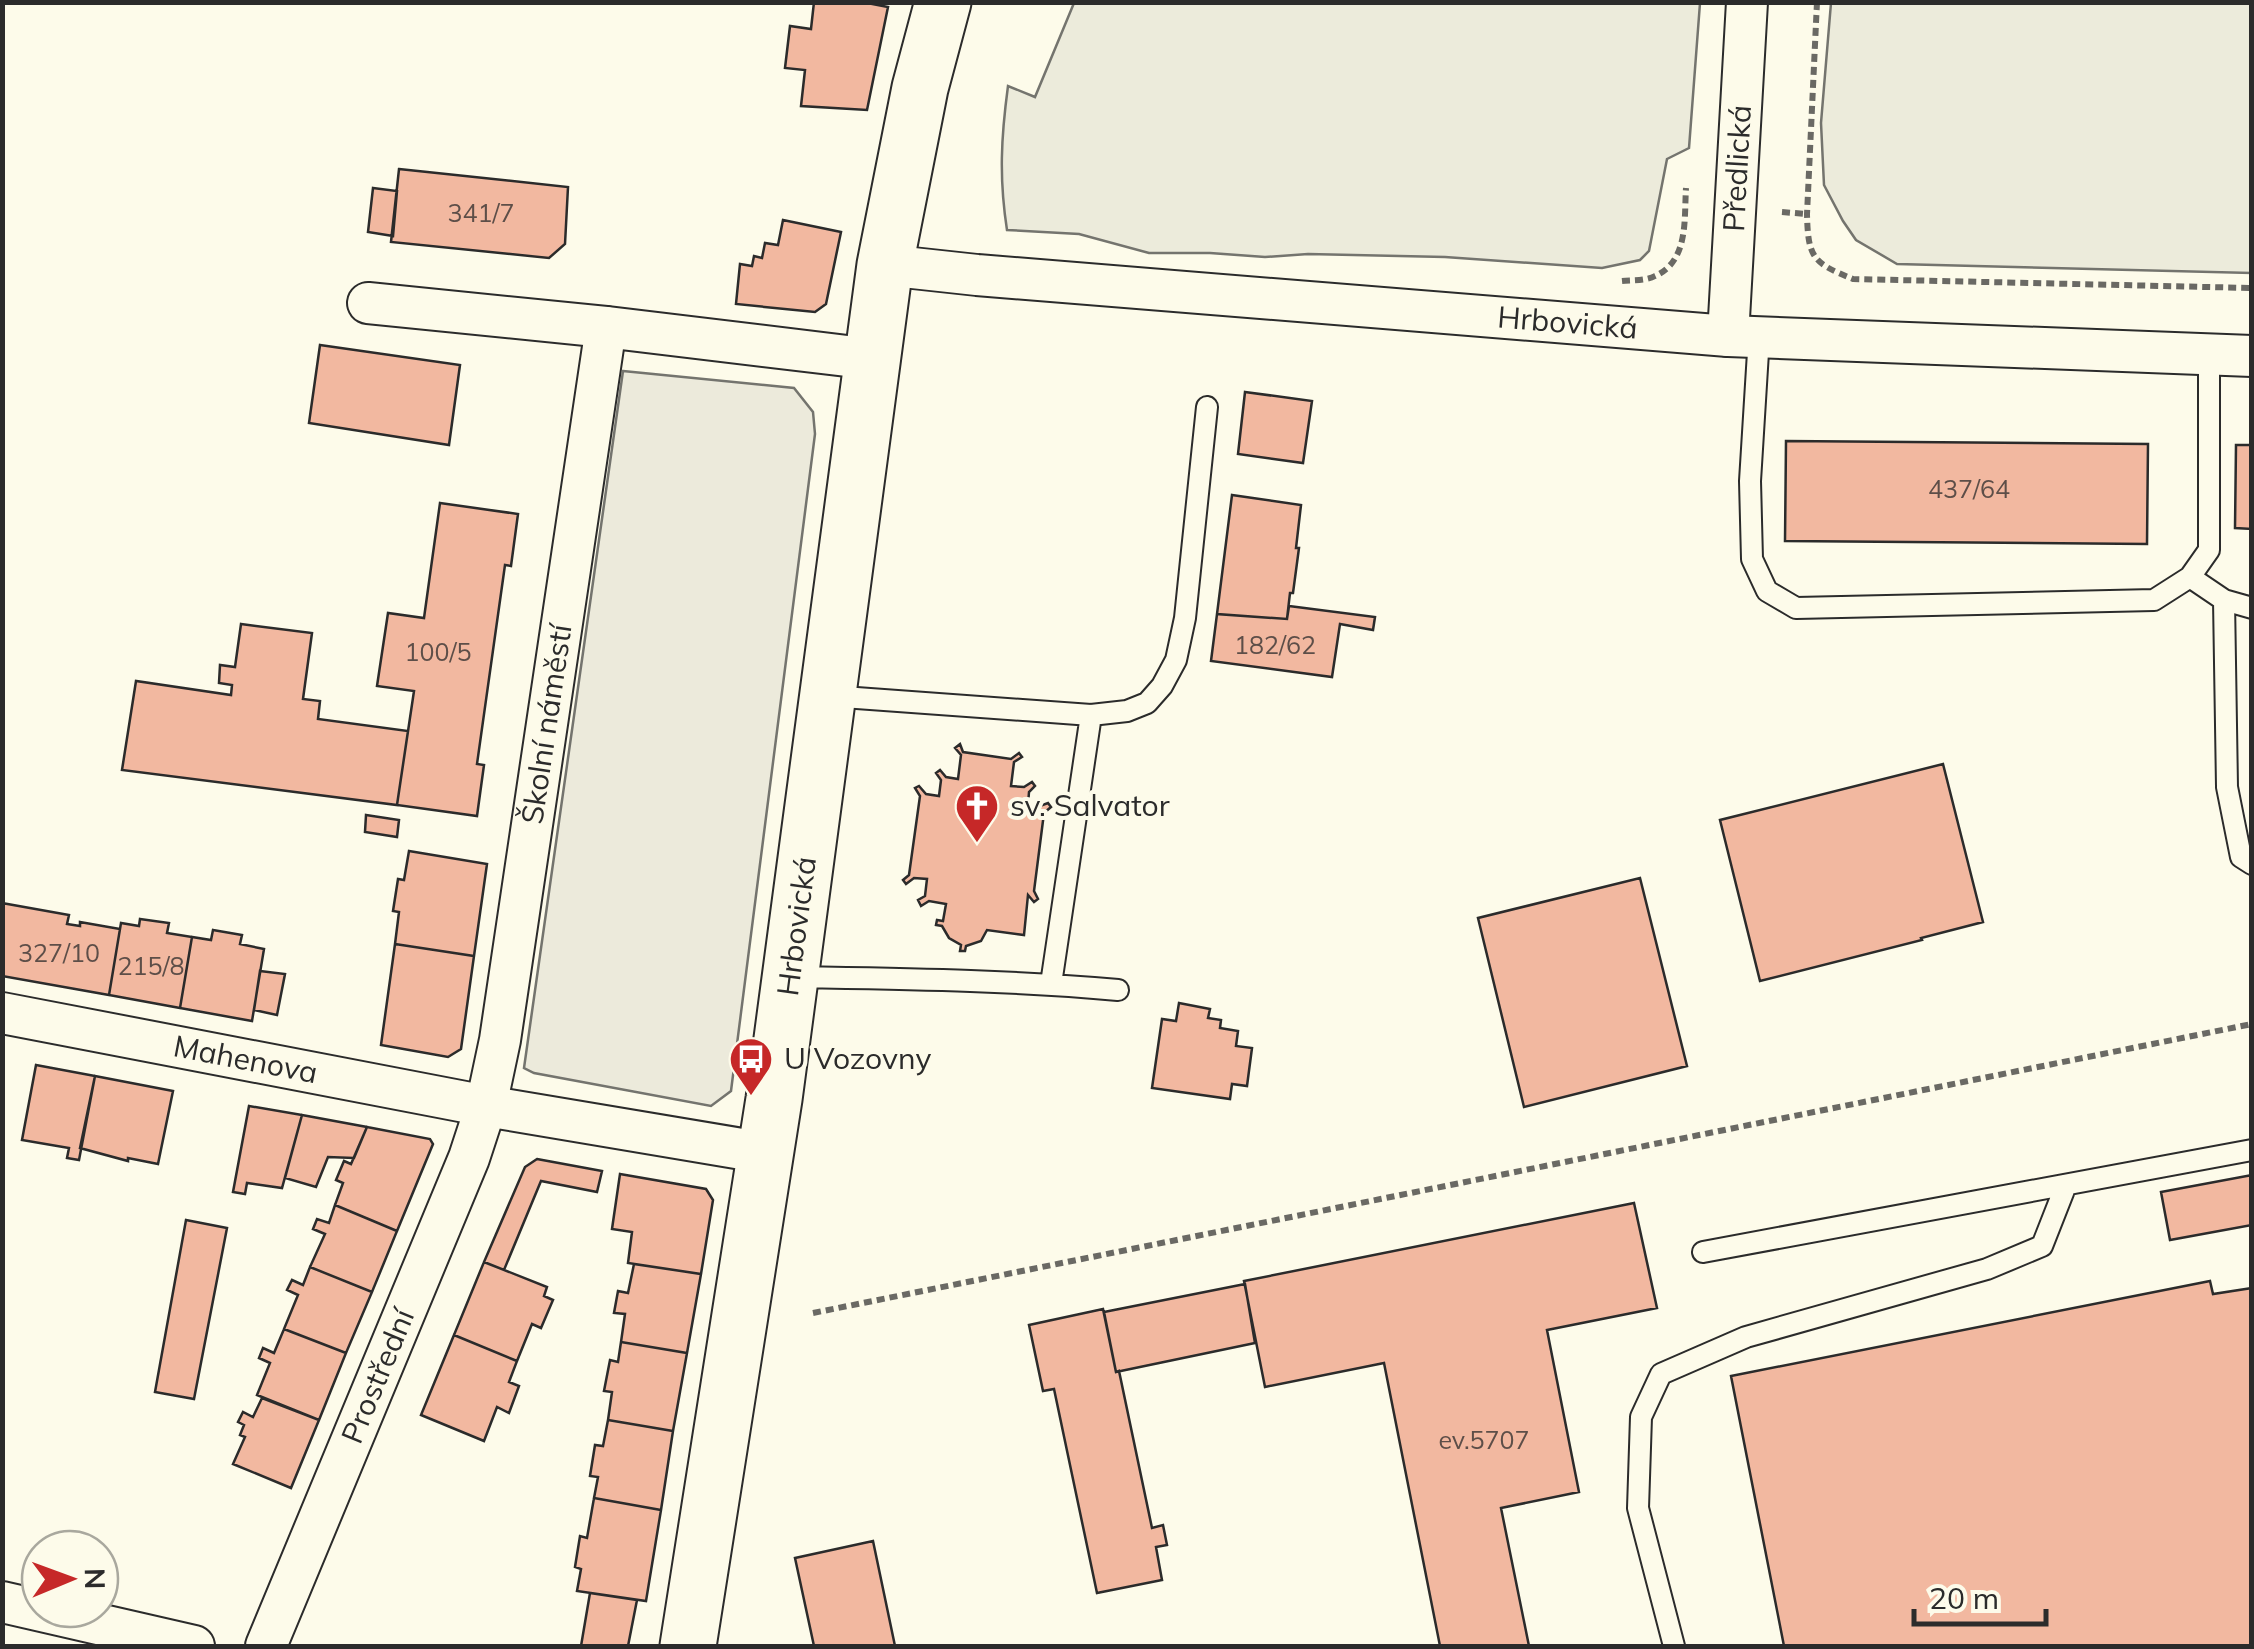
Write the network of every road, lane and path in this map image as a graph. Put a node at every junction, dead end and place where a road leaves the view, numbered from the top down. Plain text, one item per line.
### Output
1 (942, 2) edge
2 (1747, 2) edge
3 (1817, 2) edge
4 (1686, 188) dead end
5 (1782, 212) dead end
6 (1806, 214) junction
7 (885, 265) junction
8 (1622, 281) dead end
9 (2252, 288) edge
10 (368, 303) dead end
11 (606, 327) junction
12 (1743, 336) junction
13 (2209, 355) junction
14 (2252, 356) edge
15 (872, 359) junction
16 (1207, 407) dead end
17 (2190, 578) junction
18 (2224, 600) junction
19 (2252, 608) edge
20 (827, 696) junction
21 (1091, 715) junction
22 (2252, 864) edge
23 (790, 977) junction
24 (1051, 984) junction
25 (1118, 990) dead end
26 (2, 1013) edge
27 (2252, 1024) edge
28 (486, 1106) junction
29 (2252, 1150) edge
30 (766, 1152) junction
31 (2066, 1184) junction
32 (1704, 1252) dead end
33 (813, 1313) dead end
34 (2, 1602) edge
35 (194, 1646) edge
36 (266, 1646) edge
37 (688, 1646) edge
38 (1674, 1646) edge

1 - 7 main road, Hrbovická
2 - 12 street, Předlická
3 - 6 path
4 - 8 path
5 - 6 path
6 - 9 path
7 - 12 street, Hrbovická
7 - 15 main road, Hrbovická
10 - 11 street
11 - 15 street
11 - 28 street, Školní náměstí
12 - 13 street, Hrbovická
12 - 17 lane
13 - 14 street, Hrbovická
13 - 17 lane
15 - 20 main road, Hrbovická
16 - 21 lane
17 - 18 lane
18 - 19 lane
18 - 22 lane
20 - 21 lane
20 - 23 main road, Hrbovická
21 - 24 lane
23 - 24 lane
23 - 30 main road, Hrbovická
24 - 25 lane
26 - 28 street, Mahenova
27 - 33 path
28 - 30 street
28 - 36 street, Prostřední
29 - 31 lane
30 - 37 main road, Hrbovická
31 - 32 lane
31 - 38 lane
34 - 35 street

